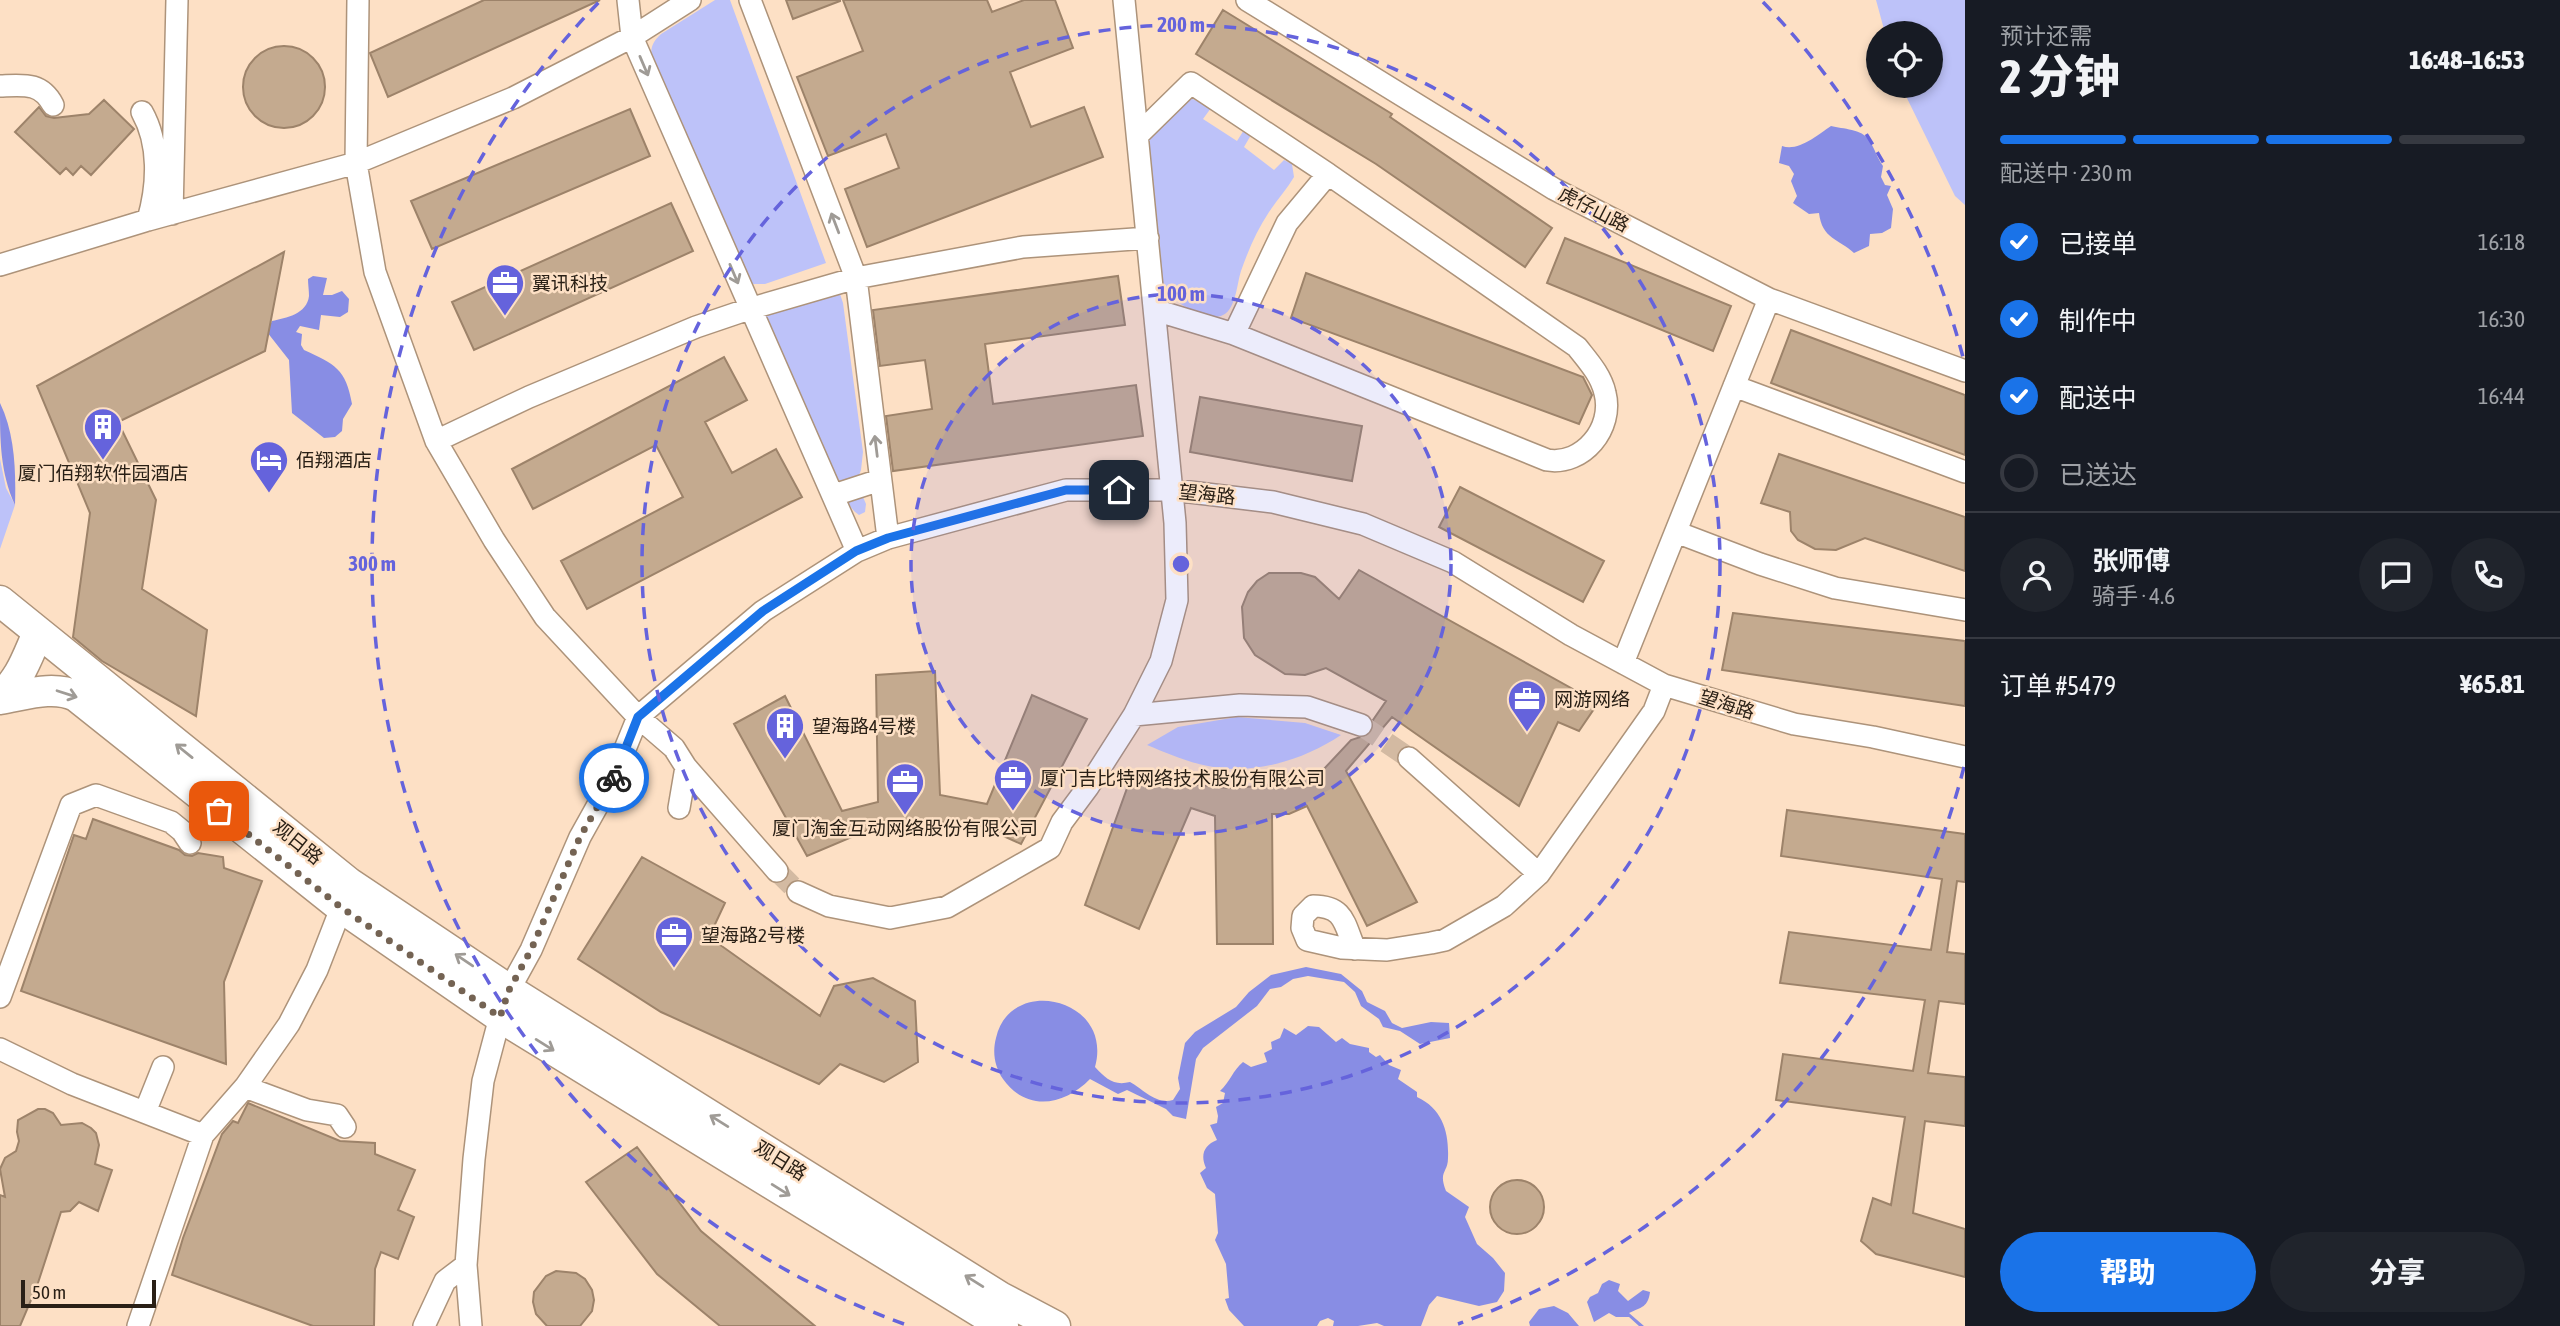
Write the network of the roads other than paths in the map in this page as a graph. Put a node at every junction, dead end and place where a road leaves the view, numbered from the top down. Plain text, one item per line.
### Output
1 (177, 0) edge
2 (358, 0) edge
3 (628, 0) edge
4 (690, 0) edge
5 (750, 0) edge
6 (1124, 0) edge
7 (1247, 0) edge
8 (632, 37) junction
9 (0, 86) edge
10 (53, 105) dead end
11 (142, 112) dead end
12 (1138, 135) junction
13 (356, 163) junction
14 (1328, 174) junction
15 (172, 214) junction
16 (148, 220) junction
17 (1148, 239) junction
18 (0, 265) edge
19 (856, 278) junction
20 (1769, 299) junction
21 (749, 309) junction
22 (1155, 310) junction
23 (1234, 334) junction
24 (1965, 371) edge
25 (1734, 386) junction
26 (436, 441) junction
27 (1965, 472) edge
28 (880, 480) junction
29 (1172, 490) junction
30 (834, 495) junction
31 (1676, 532) junction
32 (888, 538) junction
33 (856, 551) junction
34 (0, 601) edge
35 (1965, 610) edge
36 (38, 633) junction
37 (1623, 663) junction
38 (1664, 685) junction
39 (0, 697) edge
40 (1134, 715) junction
41 (638, 717) junction
42 (1361, 725) tunnel mouth
43 (1965, 757) edge
44 (1409, 758) tunnel mouth
45 (686, 767) junction
46 (679, 808) dead end
47 (190, 843) dead end
48 (777, 871) tunnel mouth
49 (1539, 874) junction
50 (798, 892) tunnel mouth
51 (346, 896) junction
52 (1355, 948) dead end
53 (0, 997) edge
54 (504, 1004) junction
55 (0, 1049) edge
56 (163, 1067) dead end
57 (245, 1087) junction
58 (145, 1112) junction
59 (345, 1128) dead end
60 (203, 1135) junction
61 (466, 1265) junction
62 (1009, 1319) edge
63 (138, 1326) edge
64 (424, 1326) edge
65 (471, 1326) edge
66 (1055, 1326) edge

1 - 15 street
2 - 13 street
3 - 8 street
4 - 8 street
19 -> 5 street
6 - 12 street
7 - 20 street, 虎仔山路
8 - 13 street
8 -> 21 street
9 - 10 street
11 - 16 street
12 - 14 street
12 - 17 street
13 - 15 street
13 - 26 street
14 - 23 street
14 - 23 street
15 - 16 street
16 - 18 street
17 - 19 street
17 - 22 street
19 - 21 street
28 -> 19 street
20 - 24 street, 虎仔山路
20 - 25 street
21 - 26 street
21 - 30 street
22 - 23 street
22 - 29 street
25 - 27 street
25 - 31 street
26 - 41 street
28 - 30 street
28 - 32 street
29 - 32 street, 望海路
29 - 37 street, 望海路
29 - 40 street
30 - 33 street
31 - 35 street
31 - 37 street
32 - 33 street, 望海路
33 - 41 street, 望海路
34 - 36 street, 观日路
36 - 39 street
51 -> 36 street, 观日路
37 - 38 street, 望海路
38 - 43 street, 望海路
38 - 49 street
39 -> 51 street, 观日路
40 - 42 street
40 - 50 street
41 - 45 street
41 - 54 street, 望海路
44 - 49 street
45 - 46 street
45 - 48 street
47 - 53 street
49 - 52 street
51 - 54 street, 观日路
51 - 57 street
54 - 61 street
54 - 62 street, 观日路
55 - 58 street
56 - 58 street
57 - 59 street
57 - 60 street
58 - 60 street
60 - 63 street
61 - 64 street
61 - 65 street
62 - 66 street, 观日路

